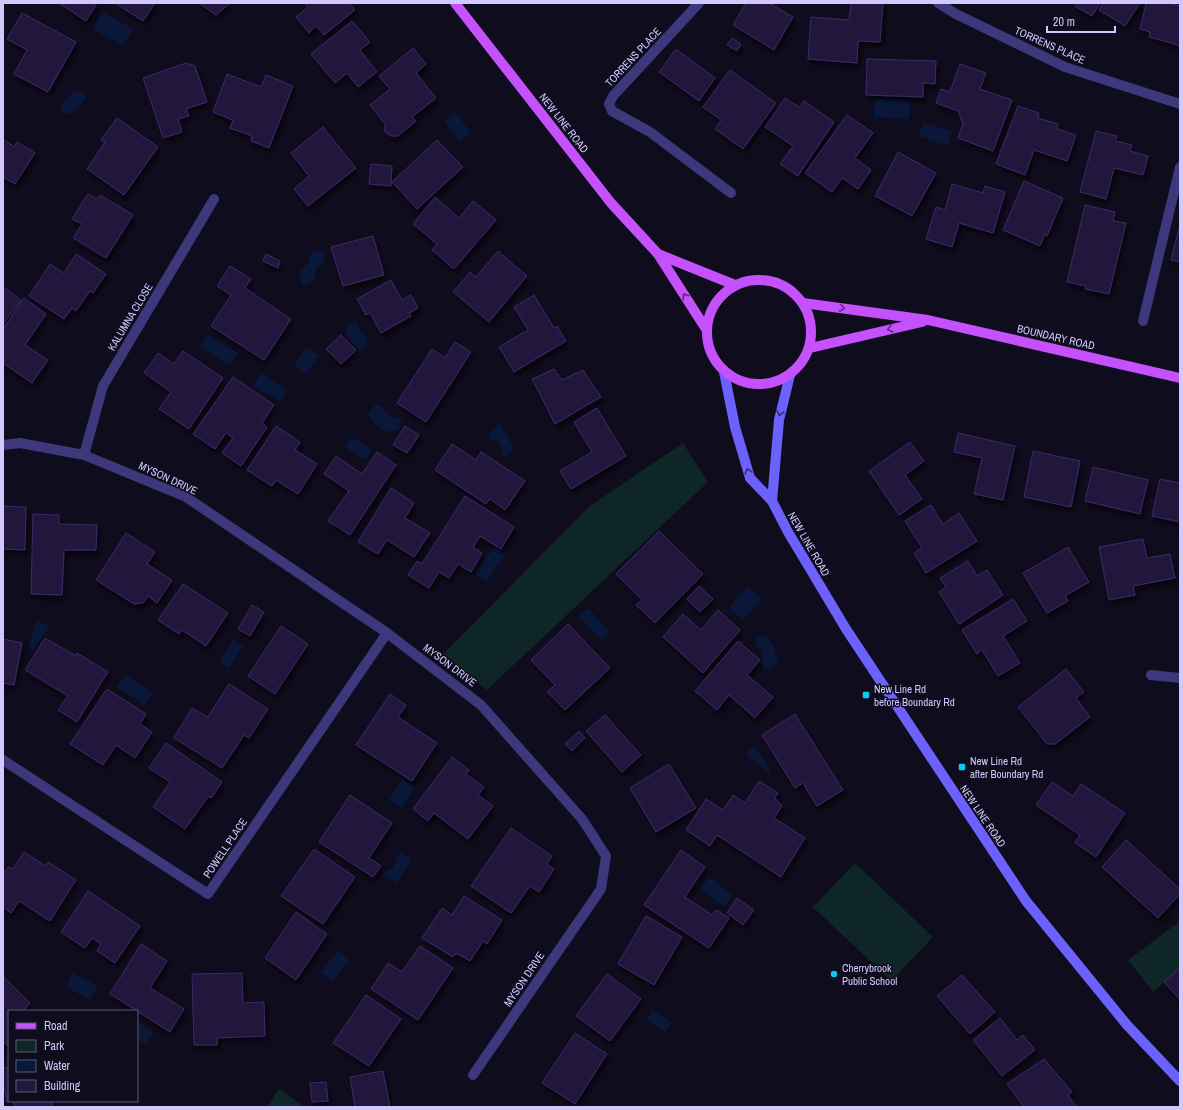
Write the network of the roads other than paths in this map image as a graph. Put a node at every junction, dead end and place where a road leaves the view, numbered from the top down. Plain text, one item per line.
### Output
1 (455, 3) edge
2 (698, 3) edge
3 (938, 3) edge
4 (1180, 104) edge
5 (1180, 167) edge
6 (731, 193) dead end
7 (214, 199) dead end
8 (658, 254) junction
9 (735, 285) junction
10 (803, 303) junction
11 (928, 320) junction
12 (1143, 321) dead end
13 (706, 329) junction
14 (810, 348) junction
15 (724, 372) junction
16 (790, 375) junction
17 (1180, 378) edge
18 (3, 445) edge
19 (84, 455) junction
20 (772, 501) junction
21 (387, 633) junction
22 (1151, 675) dead end
23 (1180, 678) edge
24 (3, 760) edge
25 (473, 1075) dead end
26 (1180, 1081) edge

1 - 8 main road, NEW LINE ROAD
2 - 6 street, TORRENS PLACE
3 - 4 street, TORRENS PLACE
5 - 12 street
7 - 19 street, KALUMNA CLOSE
8 - 9 main road, NEW LINE ROAD
13 -> 8 main road, NEW LINE ROAD
9 - 10 main road
9 - 13 main road
10 -> 11 main road, BOUNDARY ROAD
10 - 14 main road
11 -> 14 main road, BOUNDARY ROAD
11 - 17 main road, BOUNDARY ROAD
13 - 15 main road
14 - 16 main road
15 - 16 main road
20 -> 15 main road, NEW LINE ROAD
16 -> 20 main road
18 - 19 street, MYSON DRIVE
19 - 21 street, MYSON DRIVE
20 - 26 main road, NEW LINE ROAD
21 - 24 street, POWELL PLACE
21 - 25 street, MYSON DRIVE
22 - 23 street

